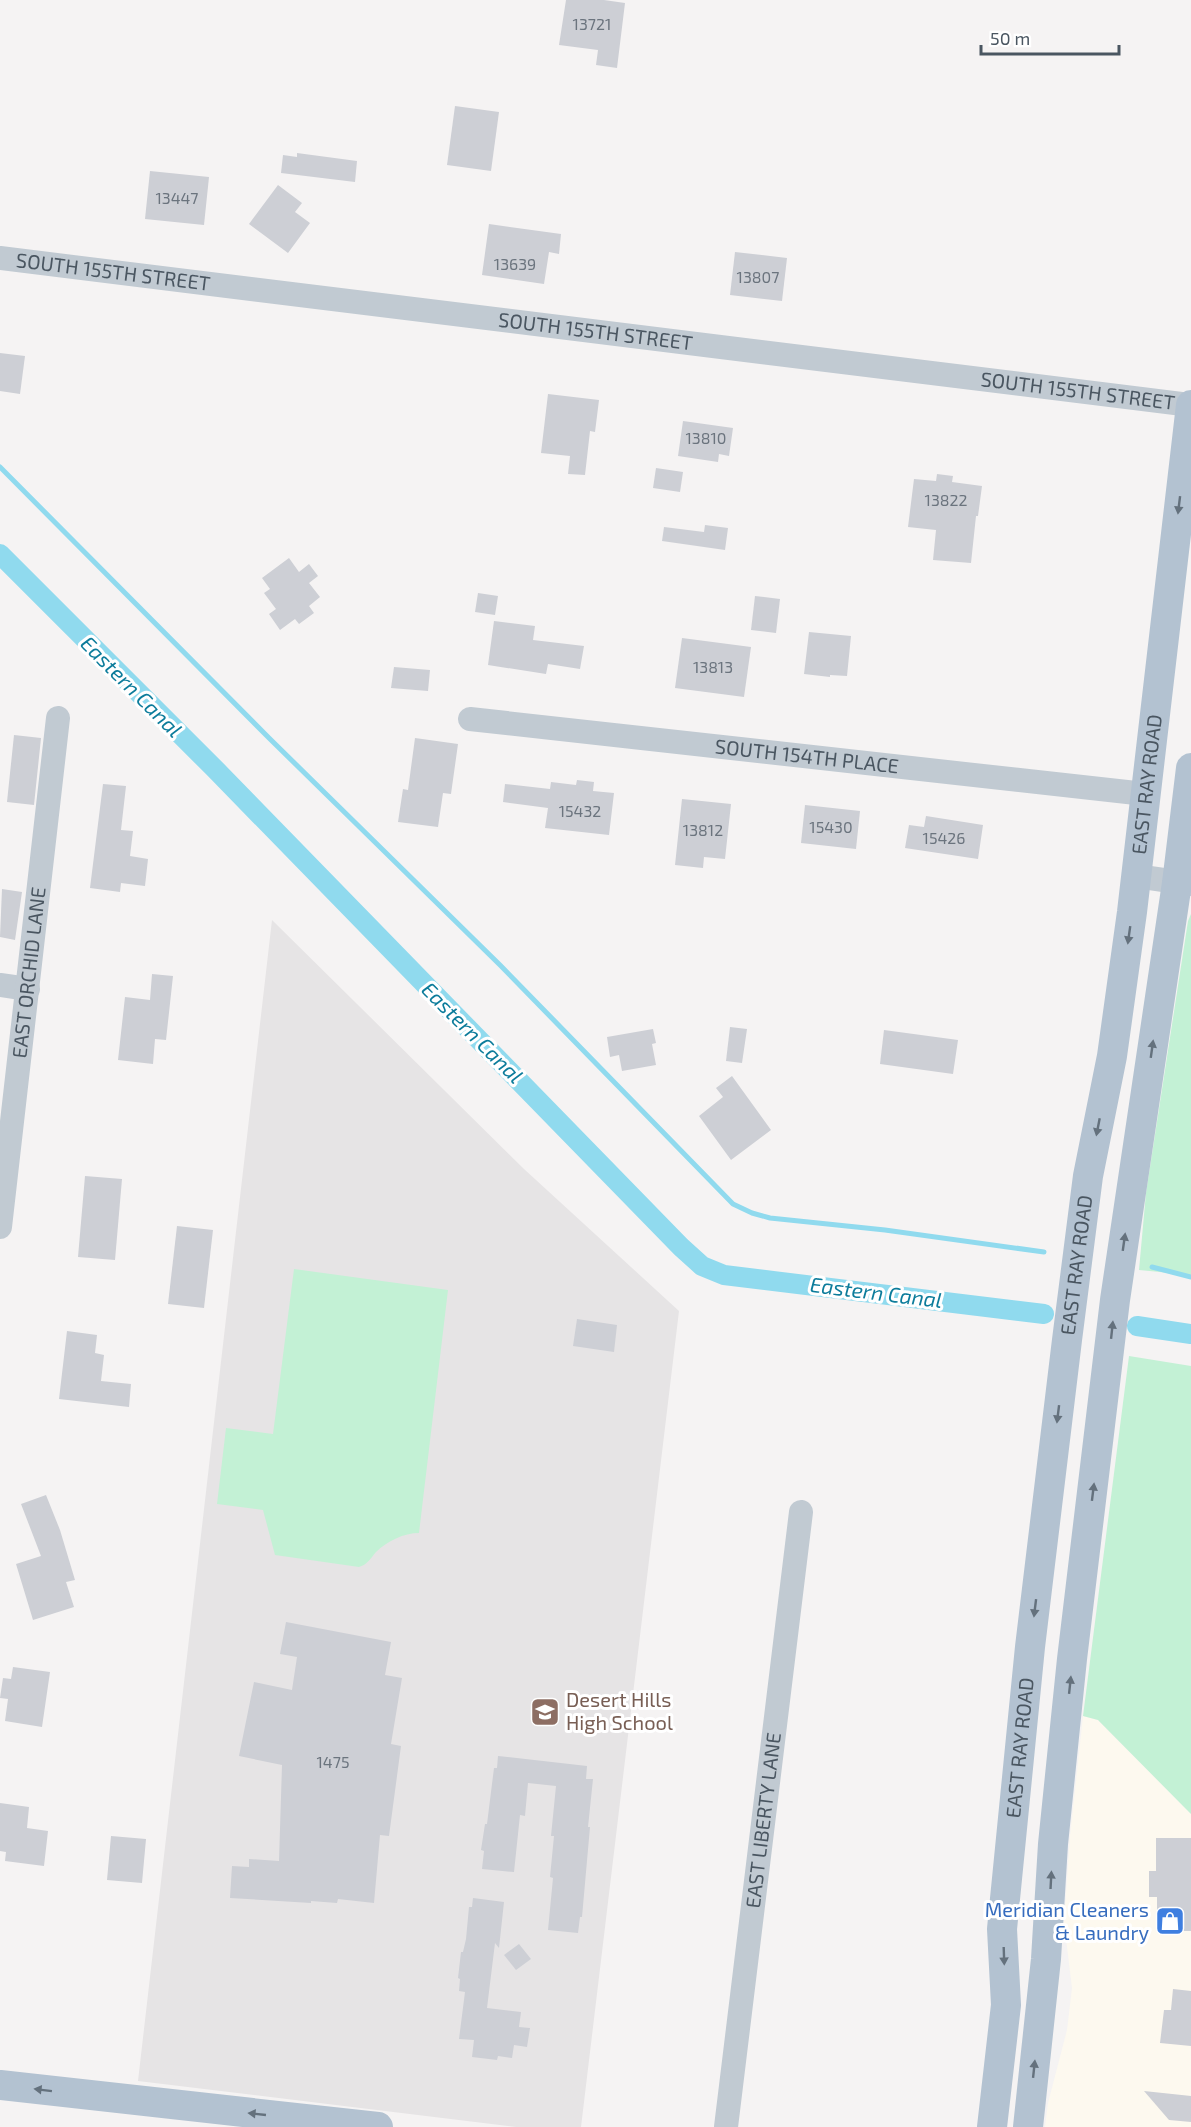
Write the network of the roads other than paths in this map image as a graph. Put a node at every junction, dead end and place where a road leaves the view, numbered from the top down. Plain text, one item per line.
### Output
1 (0, 258) edge
2 (1191, 405) edge
3 (58, 718) dead end
4 (470, 719) dead end
5 (1191, 768) edge
6 (1145, 794) junction
7 (1136, 876) junction
8 (1184, 883) edge
9 (0, 985) edge
10 (28, 989) junction
11 (0, 1227) edge
12 (801, 1512) dead end
13 (1030, 1647) junction
14 (1060, 1784) junction
15 (0, 2085) edge
16 (378, 2127) edge
17 (726, 2127) edge
18 (992, 2127) edge
19 (1028, 2127) edge

1 - 2 street, SOUTH 155TH STREET
2 -> 6 main road, EAST RAY ROAD
3 - 10 street, EAST ORCHID LANE
4 - 6 street, SOUTH 154TH PLACE
5 - 8 main road
6 - 7 main road, EAST RAY ROAD
7 - 8 street
7 -> 13 main road, EAST RAY ROAD
14 -> 8 main road
9 - 10 street
10 - 11 street, EAST ORCHID LANE
12 - 17 street, EAST LIBERTY LANE
13 - 14 main road
13 -> 18 main road, EAST RAY ROAD
19 -> 14 main road
16 -> 15 main road

